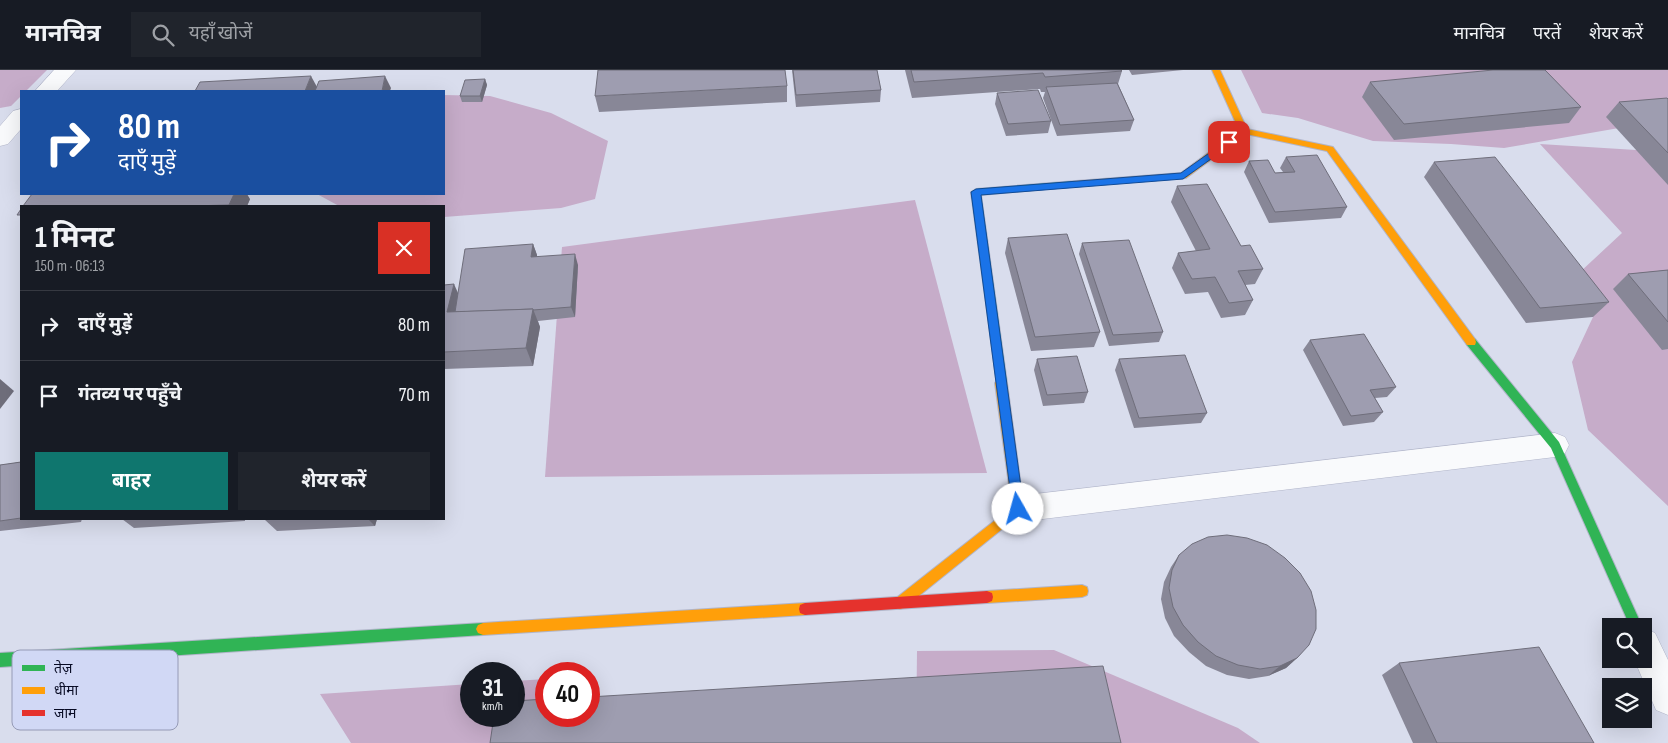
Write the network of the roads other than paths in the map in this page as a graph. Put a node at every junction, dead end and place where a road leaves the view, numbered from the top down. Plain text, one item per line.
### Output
1 (66, 70) edge
2 (1216, 70) edge
3 (47, 90) edge
4 (1244, 131) junction
5 (1555, 445) junction
6 (1018, 509) junction
7 (1082, 591) dead end
8 (900, 603) junction
9 (1632, 618) edge
10 (158, 650) edge
11 (1652, 662) edge
12 (1668, 698) edge

1 - 3 street
2 - 4 street
4 - 5 street
4 - 6 street
5 - 6 street
5 - 9 street
6 - 8 street
7 - 8 street
8 - 10 street
11 - 12 street

